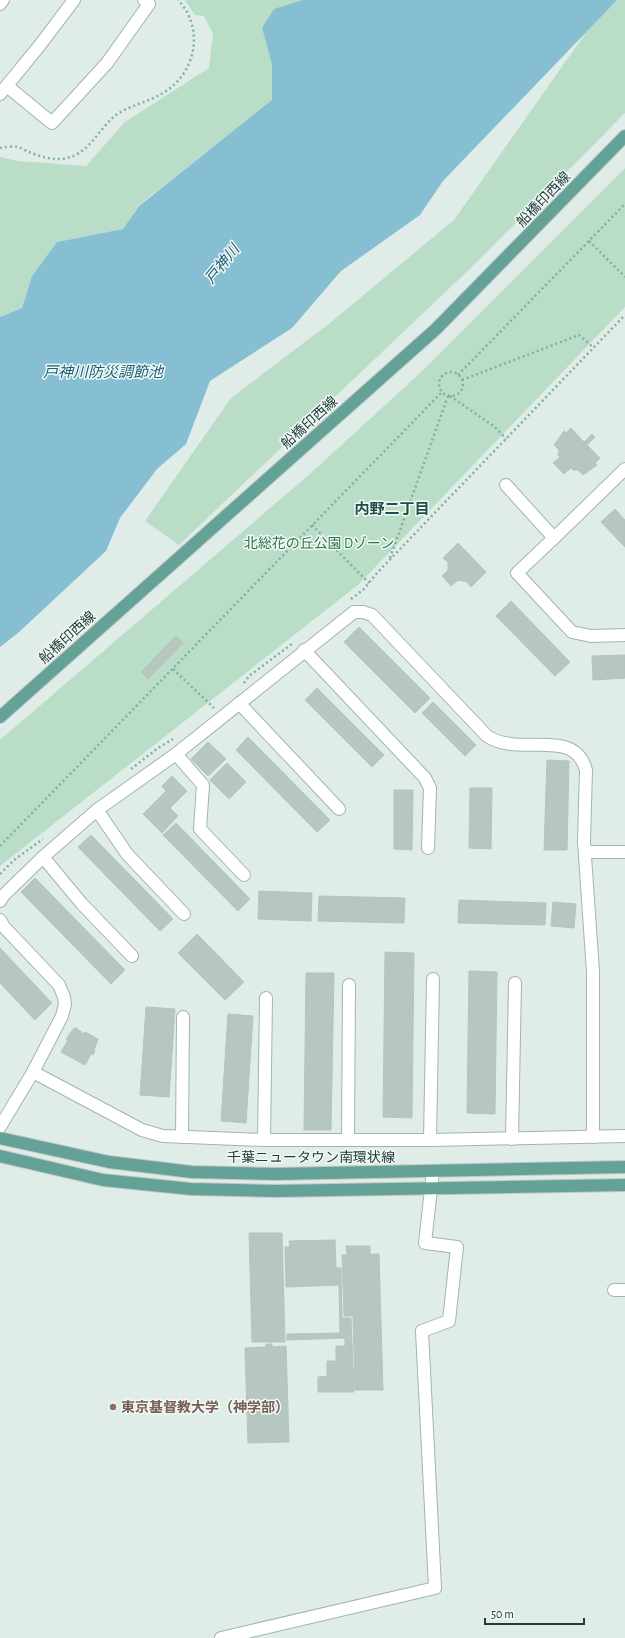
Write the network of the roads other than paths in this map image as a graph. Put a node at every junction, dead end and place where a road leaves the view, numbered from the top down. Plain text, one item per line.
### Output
1 (3, 0) edge
2 (74, 0) edge
3 (144, 0) edge
4 (0, 4) edge
5 (4, 90) edge
6 (625, 136) edge
7 (625, 469) edge
8 (506, 485) dead end
9 (554, 538) junction
10 (625, 635) edge
11 (304, 650) junction
12 (238, 703) junction
13 (0, 717) edge
14 (176, 754) junction
15 (339, 809) dead end
16 (97, 810) junction
17 (428, 848) dead end
18 (585, 852) junction
19 (625, 852) edge
20 (43, 857) junction
21 (244, 875) dead end
22 (0, 902) edge
23 (184, 914) dead end
24 (0, 920) edge
25 (132, 956) dead end
26 (433, 979) dead end
27 (515, 983) dead end
28 (350, 985) dead end
29 (266, 998) dead end
30 (183, 1017) dead end
31 (33, 1072) junction
32 (0, 1127) edge
33 (625, 1136) edge
34 (182, 1137) junction
35 (593, 1137) junction
36 (0, 1138) edge
37 (512, 1139) junction
38 (264, 1140) junction
39 (348, 1140) junction
40 (430, 1140) junction
41 (0, 1156) edge
42 (625, 1167) edge
43 (433, 1171) junction
44 (625, 1185) edge
45 (431, 1188) junction
46 (221, 1638) edge

1 - 4 street
2 - 5 street
3 - 5 street
6 - 13 main road, 船橋印西線
7 - 9 street
8 - 9 street
9 - 10 street
11 - 12 street
11 - 17 street
11 - 18 street
12 - 14 street
12 - 15 street
14 - 16 street
14 - 21 street
16 - 20 street
16 - 23 street
18 - 19 street
18 - 35 street
20 - 22 street
20 - 25 street
24 - 31 street
26 - 40 street
27 - 37 street
28 - 39 street
29 - 38 street
30 - 34 street
31 - 32 street
31 - 34 street
33 - 35 street
34 - 38 street
35 - 37 street
36 - 43 main road, 千葉ニュータウン南環状線
37 - 40 street
38 - 39 street
39 - 40 street
41 - 45 main road
42 - 43 main road, 千葉ニュータウン南環状線
43 - 45 street
44 - 45 main road
45 - 46 street

